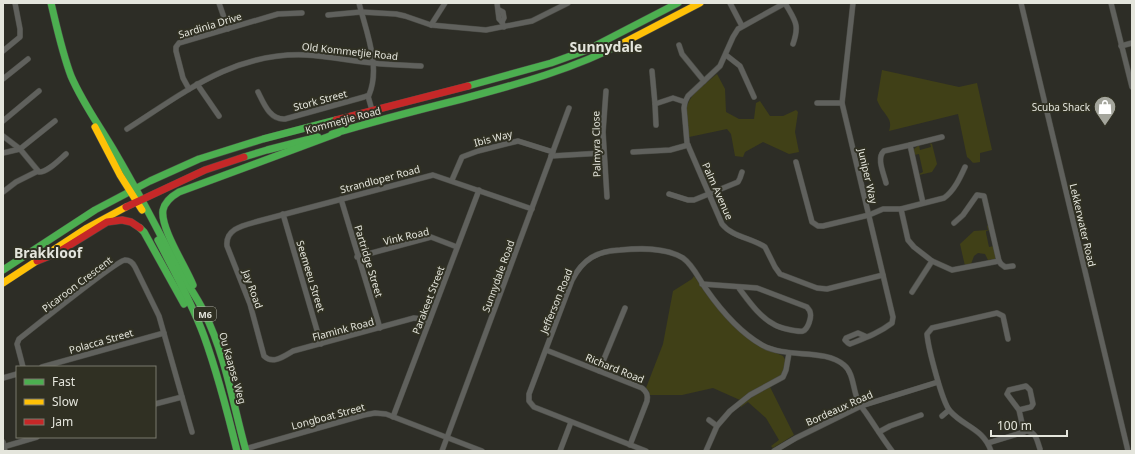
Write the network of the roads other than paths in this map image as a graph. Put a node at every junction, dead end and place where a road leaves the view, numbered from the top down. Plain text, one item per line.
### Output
1 (15, 3) edge
2 (51, 3) edge
3 (55, 3) edge
4 (219, 3) edge
5 (359, 3) edge
6 (445, 3) edge
7 (498, 3) edge
8 (568, 3) edge
9 (678, 3) edge
10 (700, 3) edge
11 (730, 3) edge
12 (785, 3) edge
13 (853, 3) edge
14 (1020, 3) edge
15 (1111, 3) edge
16 (361, 12) junction
17 (302, 13) dead end
18 (328, 15) dead end
19 (503, 24) junction
20 (431, 25) junction
21 (742, 26) junction
22 (228, 29) junction
23 (1132, 43) edge
24 (793, 44) dead end
25 (679, 45) dead end
26 (1121, 46) junction
27 (3, 51) edge
28 (726, 55) junction
29 (64, 56) junction
30 (28, 59) dead end
31 (374, 63) junction
32 (421, 66) dead end
33 (652, 70) dead end
34 (3, 79) edge
35 (704, 81) junction
36 (197, 84) junction
37 (1132, 87) edge
38 (189, 89) junction
39 (39, 91) dead end
40 (606, 91) dead end
41 (258, 92) dead end
42 (368, 96) junction
43 (754, 97) dead end
44 (685, 102) junction
45 (817, 103) dead end
46 (842, 103) junction
47 (655, 104) junction
48 (569, 108) dead end
49 (372, 112) junction
50 (219, 116) dead end
51 (3, 121) edge
52 (55, 121) dead end
53 (375, 121) junction
54 (656, 125) dead end
55 (127, 128) dead end
56 (338, 133) junction
57 (3, 136) edge
58 (942, 137) dead end
59 (688, 145) junction
60 (910, 145) junction
61 (20, 149) junction
62 (633, 152) dead end
63 (3, 153) edge
64 (603, 153) junction
65 (66, 154) dead end
66 (552, 154) junction
67 (796, 162) dead end
68 (965, 167) dead end
69 (38, 171) junction
70 (742, 172) dead end
71 (452, 180) junction
72 (886, 183) dead end
73 (133, 189) junction
74 (479, 190) junction
75 (3, 192) edge
76 (669, 194) dead end
77 (708, 195) junction
78 (606, 197) dead end
79 (340, 199) junction
80 (139, 200) junction
81 (923, 203) junction
82 (532, 209) junction
83 (901, 209) junction
84 (283, 214) junction
85 (869, 215) junction
86 (954, 223) dead end
87 (232, 231) joint
88 (457, 247) junction
89 (358, 257) junction
90 (37, 261) junction
91 (932, 261) junction
92 (999, 261) junction
93 (1013, 266) dead end
94 (3, 270) edge
95 (883, 276) junction
96 (3, 283) edge
97 (702, 284) junction
98 (738, 287) junction
99 (912, 292) dead end
100 (625, 308) dead end
101 (204, 312) junction
102 (429, 322) junction
103 (199, 326) junction
104 (380, 328) junction
105 (164, 333) junction
106 (867, 337) dead end
107 (1008, 339) dead end
108 (321, 344) junction
109 (546, 350) junction
110 (789, 353) junction
111 (264, 356) joint
112 (23, 366) edge
113 (46, 366) edge
114 (599, 371) junction
115 (16, 374) edge
116 (3, 378) edge
117 (938, 382) junction
118 (182, 396) junction
119 (156, 404) edge
120 (862, 406) junction
121 (949, 410) junction
122 (1019, 410) junction
123 (921, 415) dead end
124 (942, 416) dead end
125 (394, 417) junction
126 (709, 420) dead end
127 (572, 422) junction
128 (717, 426) junction
129 (192, 432) dead end
130 (879, 432) junction
131 (1024, 432) junction
132 (448, 437) junction
133 (34, 438) edge
134 (988, 443) junction
135 (630, 445) junction
136 (4, 447) edge
137 (1040, 449) dead end
138 (245, 450) edge
139 (237, 451) edge
140 (442, 451) edge
141 (482, 451) edge
142 (560, 451) edge
143 (646, 451) edge
144 (706, 451) edge
145 (774, 451) edge
146 (892, 451) edge
147 (991, 451) edge
148 (1128, 451) edge

1 - 27 street
2 - 29 main road, M6
3 - 29 main road, M6
4 - 22 street
5 - 16 street
6 - 20 street
7 - 19 street
8 - 19 street
9 - 49 main road, Kommetjie Road
10 - 53 main road, Kommetjie Road
11 - 21 street
12 - 21 street
12 - 24 street
13 - 46 street, Juniper Way
14 - 148 street, Lekkerwater Road
15 - 26 street
16 - 18 street
16 - 20 street
16 - 31 street
17 - 22 street, Sardinia Drive
19 - 20 street
21 - 28 street
22 - 38 street, Sardinia Drive
23 - 26 street
25 - 35 street
26 - 37 street
28 - 35 street
28 - 43 street
29 - 73 main road, M6
30 - 34 street
31 - 32 street, Old Kommetjie Road
31 - 36 street, Old Kommetjie Road
31 - 42 street
33 - 47 street
35 - 44 street
36 - 38 street, Old Kommetjie Road
36 - 50 street
38 - 55 street, Old Kommetjie Road
39 - 51 street
40 - 64 street, Palmyra Close
41 - 42 street, Stork Street
42 - 49 street
44 - 47 street
44 - 59 street, Palm Avenue
45 - 46 street
46 - 85 street, Juniper Way
47 - 54 street
48 - 66 street, Sunnydale Road
49 - 53 street
49 - 73 main road, Kommetjie Road
52 - 61 street
53 - 56 main road, Kommetjie Road
56 - 80 main road, Kommetjie Road
56 - 101 main road
57 - 61 street
58 - 60 street
59 - 62 street
59 - 77 street, Palm Avenue
60 - 72 street
60 - 81 street
61 - 63 street
61 - 69 street
64 - 66 street
64 - 78 street, Palmyra Close
65 - 69 street
66 - 71 street, Ibis Way
66 - 82 street, Sunnydale Road
67 - 85 street
68 - 81 street
69 - 75 street
70 - 77 street
71 - 74 street, Strandloper Road
71 - 79 street, Strandloper Road
73 - 80 main road, Ou Kaapse Weg / M6
73 - 94 main road, Kommetjie Road
74 - 82 street, Strandloper Road
74 - 88 street, Parakeet Street
76 - 77 street
77 - 95 street, Palm Avenue
79 - 84 street, Strandloper Road
79 - 89 street, Partridge Street
80 - 90 main road, Kommetjie Road
80 - 101 main road, Ou Kaapse Weg / M6
80 - 103 main road, Ou Kaapse Weg / M6
81 - 83 street
82 - 132 street, Sunnydale Road
83 - 85 street
83 - 91 street
84 - 87 street, Strandloper Road
84 - 108 street, Seemeeu Street
85 - 95 street, Juniper Way
86 - 92 street
87 - 111 street, Jay Road
88 - 89 street, Vink Road
88 - 102 street, Parakeet Street
89 - 104 street, Partridge Street
90 - 96 main road, Kommetjie Road
90 - 103 main road
91 - 92 street
91 - 99 street
92 - 93 street
95 - 106 street, Juniper Way
97 - 98 street
97 - 109 street, Jefferson Road
97 - 110 street, Jefferson Road
98 - 98 street
100 - 114 street
101 - 138 main road, Ou Kaapse Weg / M6
102 - 104 street, Flamink Road
102 - 125 street, Parakeet Street
103 - 139 main road, Ou Kaapse Weg / M6
104 - 108 street, Flamink Road
105 - 112 street, Picaroon Crescent
105 - 113 street, Polacca Street
105 - 118 street, Picaroon Crescent
107 - 117 street
108 - 111 street, Flamink Road
109 - 114 street, Richard Road
109 - 127 street, Jefferson Road
110 - 120 street, Jefferson Road
110 - 128 street
114 - 135 street, Richard Road
115 - 116 street
117 - 120 street, Bordeaux Road
117 - 121 street
118 - 119 street
118 - 129 street, Picaroon Crescent
120 - 130 street, Jefferson Road
120 - 145 street, Bordeaux Road
121 - 124 street
121 - 134 street
122 - 122 street
122 - 131 street
123 - 130 street
125 - 132 street, Longboat Street
125 - 138 street, Longboat Street
126 - 128 street
127 - 135 street, Jefferson Road
127 - 142 street
128 - 144 street
130 - 146 street, Jefferson Road
131 - 134 street
131 - 137 street
132 - 140 street, Sunnydale Road
132 - 141 street, Longboat Street
133 - 136 street
134 - 147 street
135 - 143 street, Jefferson Road

